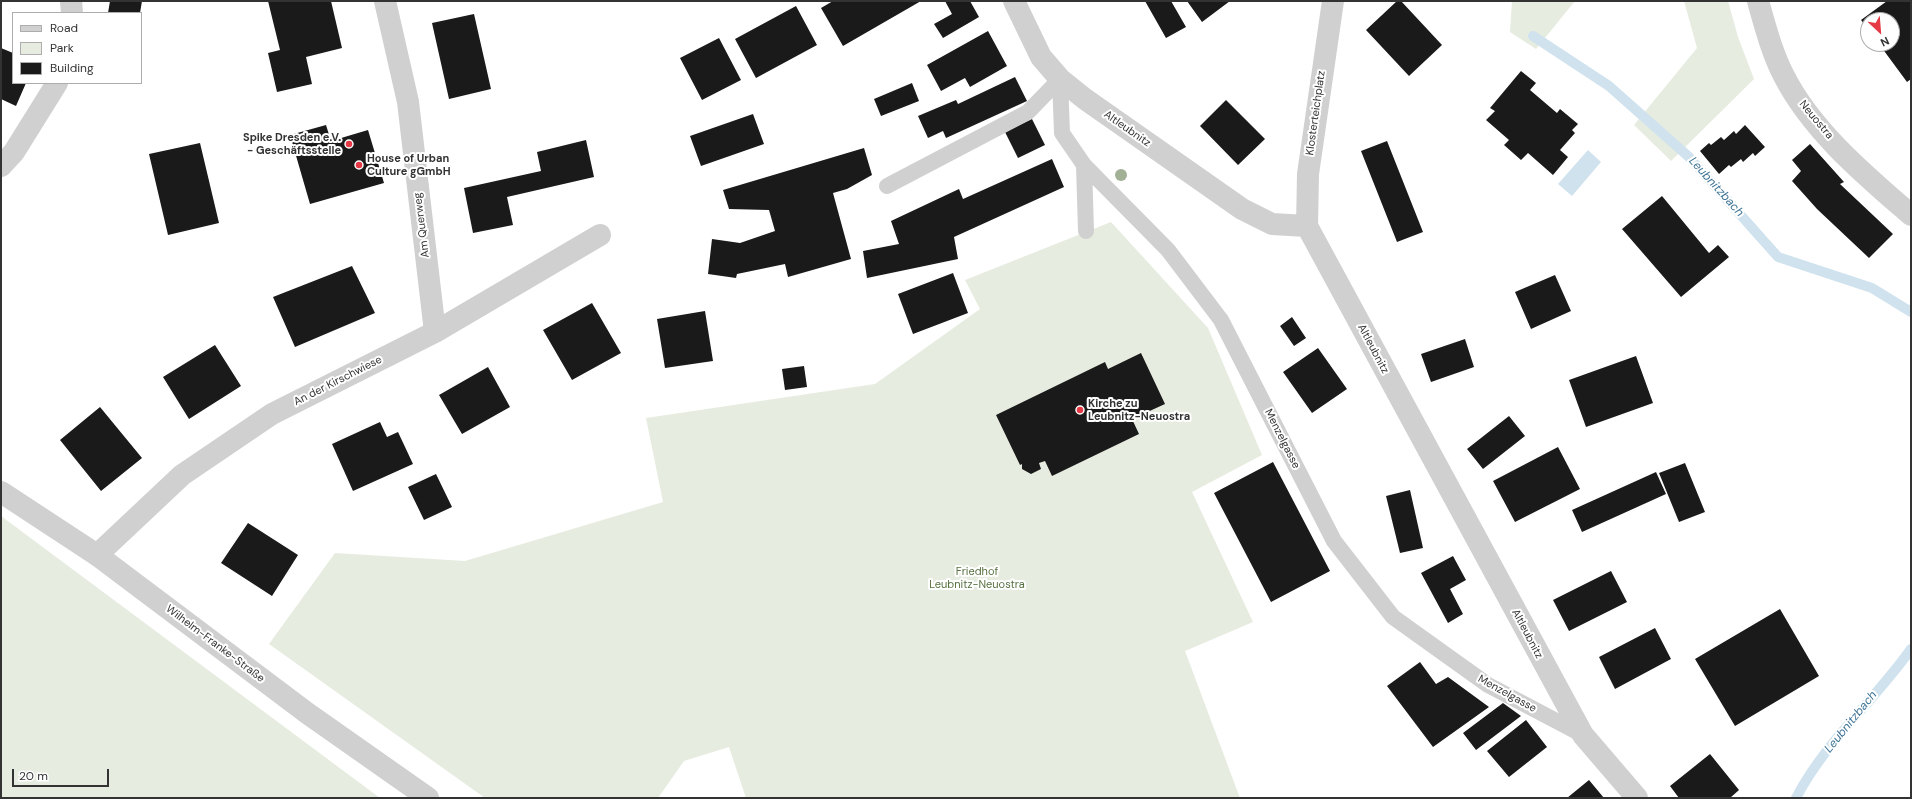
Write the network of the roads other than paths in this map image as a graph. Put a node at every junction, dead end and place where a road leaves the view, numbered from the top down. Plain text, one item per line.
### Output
1 (71, 1) edge
2 (385, 1) edge
3 (1014, 1) edge
4 (1333, 1) edge
5 (1758, 1) edge
6 (72, 12) edge
7 (1060, 79) junction
8 (55, 84) edge
9 (1, 166) edge
10 (1084, 166) junction
11 (887, 186) dead end
12 (1911, 215) edge
13 (1307, 226) junction
14 (1086, 231) dead end
15 (600, 235) dead end
16 (435, 332) junction
17 (1, 492) edge
18 (97, 555) junction
19 (1583, 734) junction
20 (428, 798) edge
21 (1637, 798) edge

1 - 6 street
2 - 16 street, Am Querweg
3 - 7 street, Altleubnitz
4 - 13 street, Klosterteichplatz
5 - 12 street, Neuostra
7 - 10 lane, Menzelgasse
7 - 11 lane
7 - 13 street, Altleubnitz
8 - 9 street
10 - 14 lane
10 - 19 lane, Menzelgasse
13 - 19 street, Altleubnitz
15 - 16 street, An der Kirschwiese
16 - 18 street, An der Kirschwiese
17 - 18 street, Wilhelm-Franke-Straße
18 - 20 street, Wilhelm-Franke-Straße
19 - 21 street, Altleubnitz

